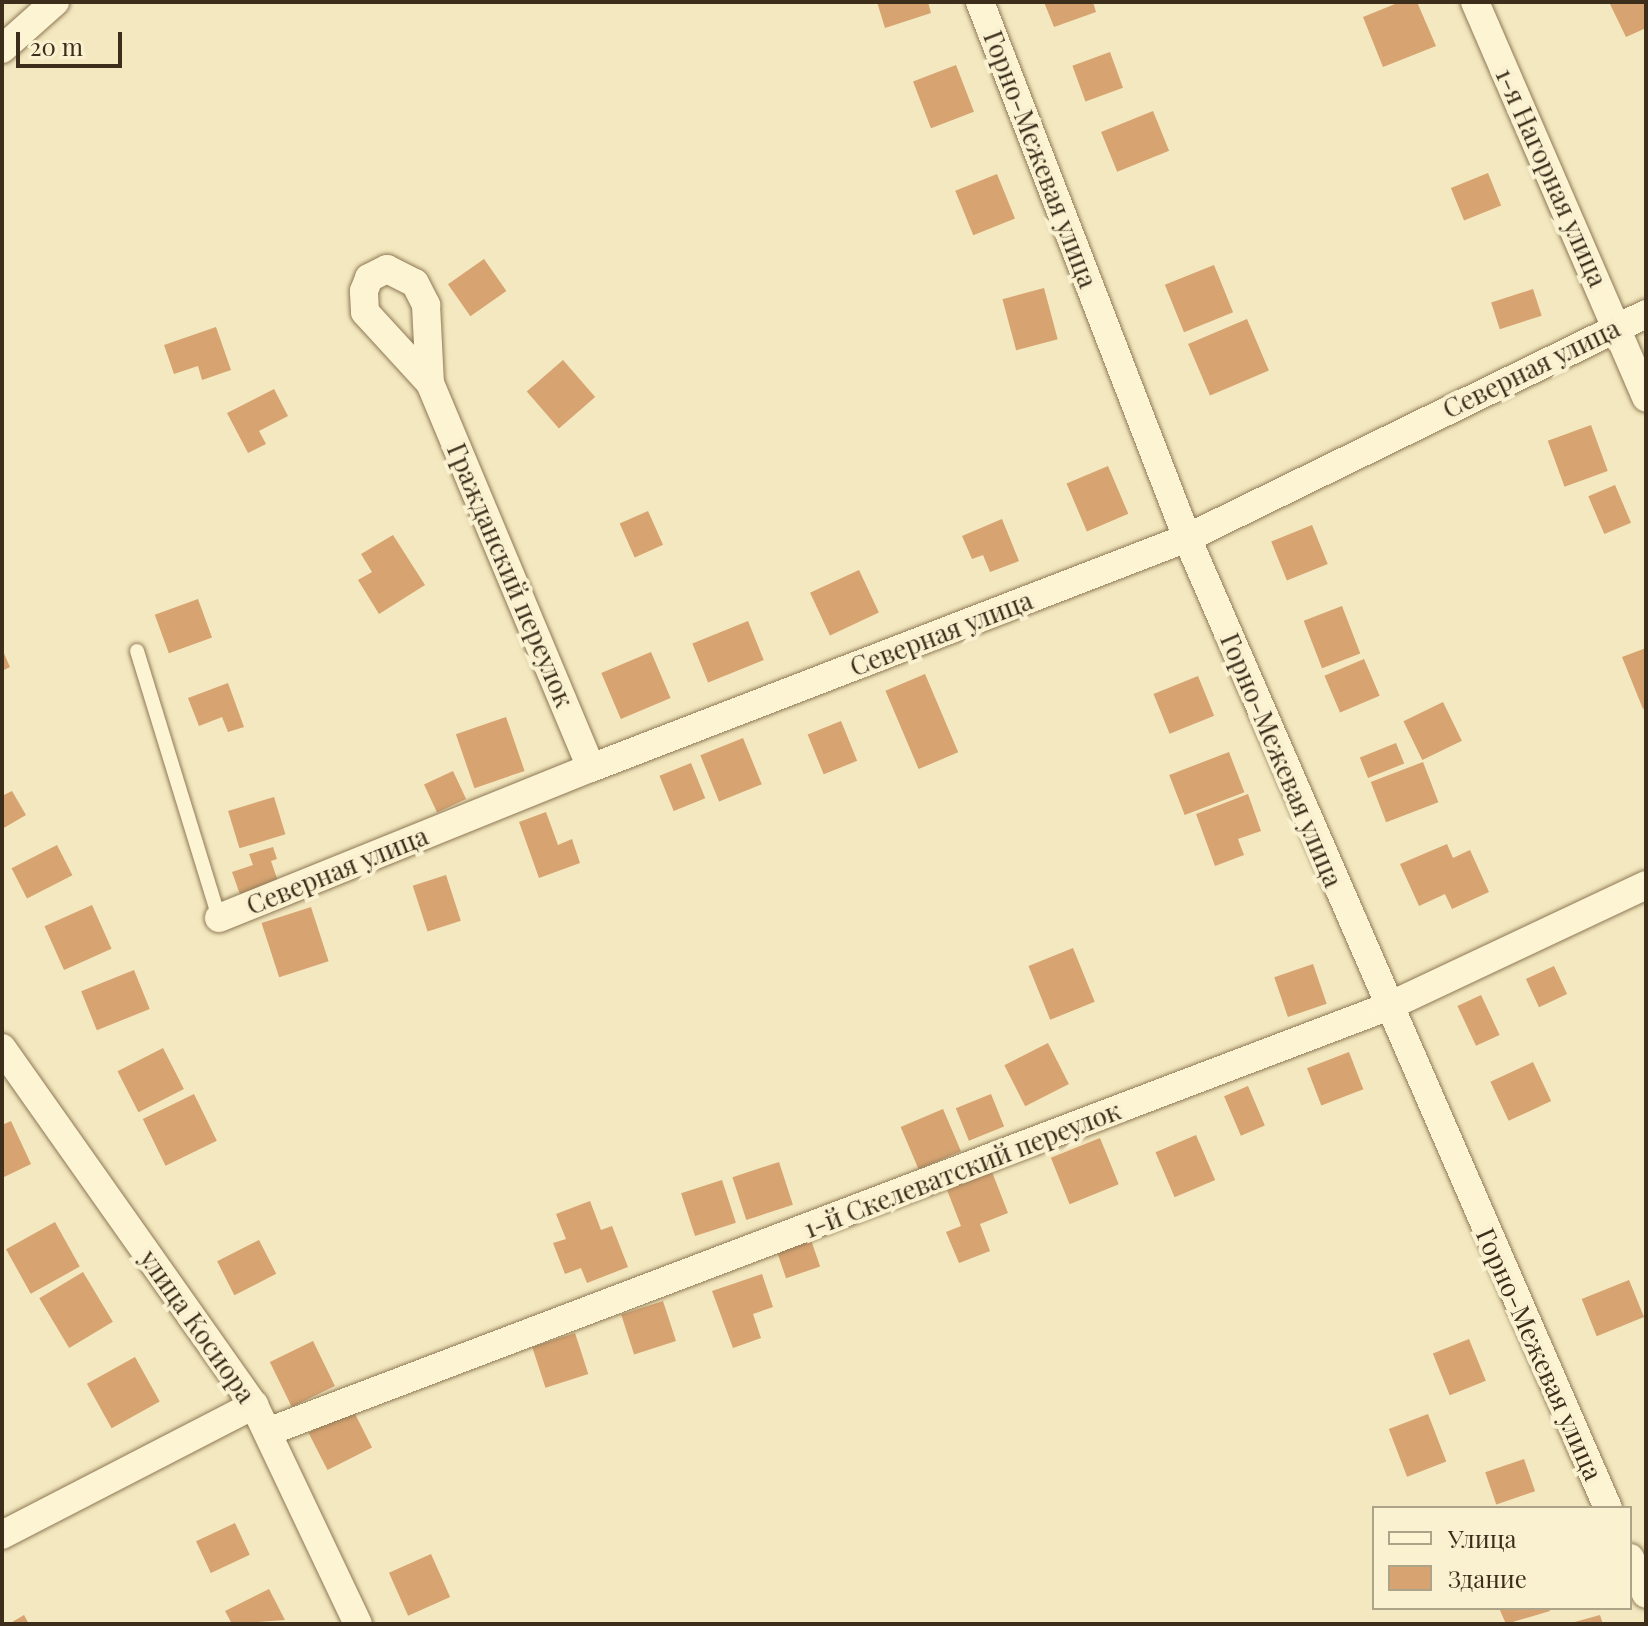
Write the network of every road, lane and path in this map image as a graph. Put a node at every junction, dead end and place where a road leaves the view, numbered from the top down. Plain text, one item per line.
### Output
1 (55, 2) edge
2 (980, 2) edge
3 (1475, 2) edge
4 (2, 49) edge
5 (1646, 314) edge
6 (1617, 324) junction
7 (430, 383) dead end
8 (1646, 398) edge
9 (1187, 538) junction
10 (137, 651) dead end
11 (591, 768) junction
12 (1646, 885) edge
13 (219, 918) joint
14 (1387, 1007) junction
15 (3, 1051) edge
16 (254, 1405) junction
17 (270, 1431) junction
18 (1607, 1506) edge
19 (2, 1535) edge
20 (1632, 1562) edge
21 (1646, 1594) edge
22 (358, 1624) edge

1 - 4 street
2 - 9 street, Горно-Межевая улица
3 - 6 street, 1-я Нагорная улица
5 - 6 street, Северная улица
6 - 8 street, 1-я Нагорная улица
6 - 9 street, Северная улица
7 - 11 street, Гражданский переулок
9 - 11 street, Северная улица
9 - 14 street, Горно-Межевая улица
10 - 13 lane
11 - 13 street, Северная улица
12 - 14 street, 1-й Скелеватский переулок
14 - 17 street, 1-й Скелеватский переулок
14 - 18 street, Горно-Межевая улица
15 - 16 street, улица Косиора
16 - 17 street, улица Косиора
16 - 19 street
17 - 22 street, улица Косиора
20 - 21 street

